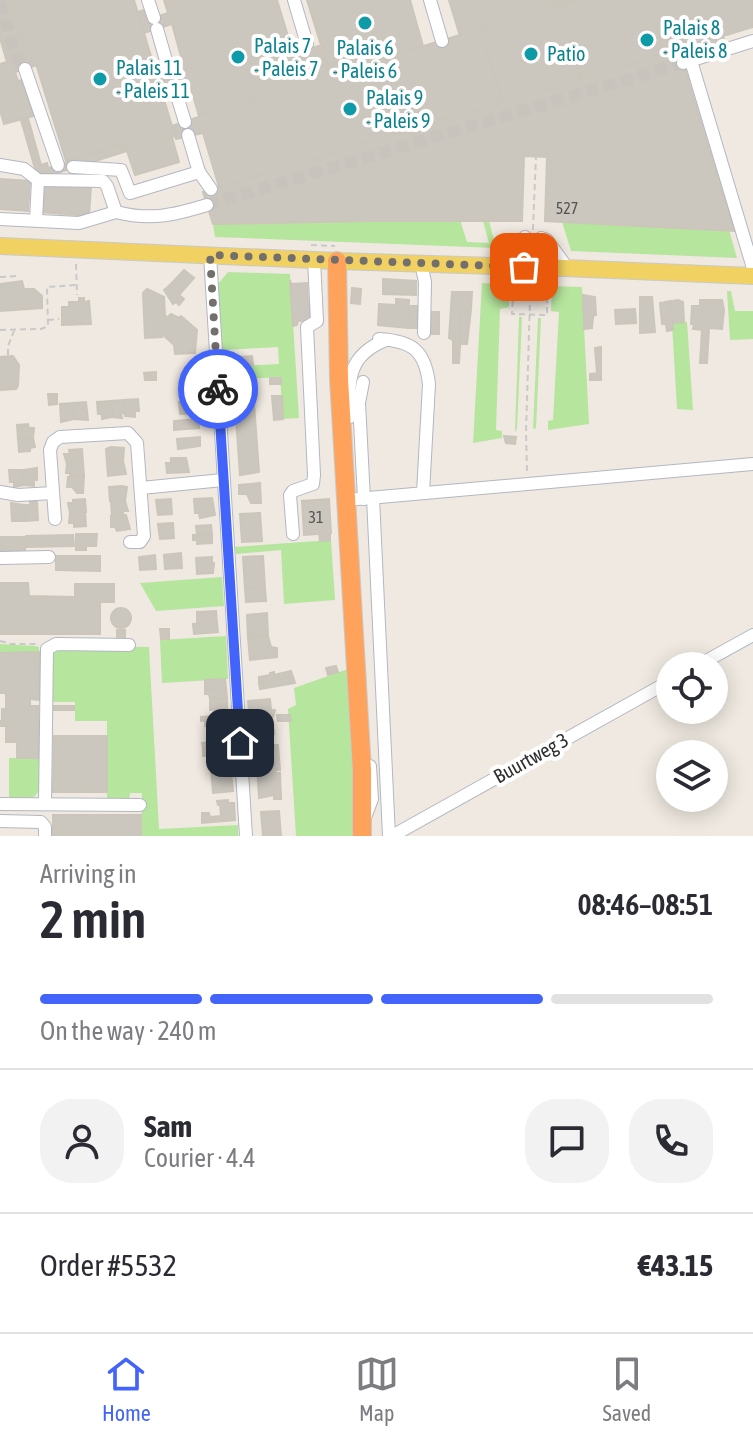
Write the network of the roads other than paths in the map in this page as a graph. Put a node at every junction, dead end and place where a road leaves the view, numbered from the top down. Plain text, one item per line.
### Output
1 (148, 0) edge
2 (294, 0) edge
3 (430, 0) edge
4 (442, 41) dead end
5 (753, 41) edge
6 (307, 44) dead end
7 (167, 64) tunnel mouth
8 (25, 69) tunnel mouth
9 (174, 86) tunnel mouth
10 (0, 165) edge
11 (58, 165) dead end
12 (73, 167) dead end
13 (199, 172) junction
14 (38, 180) junction
15 (211, 189) dead end
16 (207, 205) tunnel mouth
17 (116, 212) junction
18 (0, 219) edge
19 (36, 220) junction
20 (525, 237) dead end
21 (541, 238) dead end
22 (0, 246) edge
23 (313, 253) junction
24 (336, 254) junction
25 (210, 255) junction
26 (421, 263) junction
27 (497, 265) junction
28 (753, 268) edge
29 (568, 269) junction
30 (753, 276) edge
31 (424, 333) dead end
32 (386, 340) junction
33 (363, 382) dead end
34 (341, 395) junction
35 (753, 464) edge
36 (223, 480) junction
37 (141, 488) junction
38 (0, 492) edge
39 (53, 493) junction
40 (423, 493) junction
41 (359, 499) junction
42 (55, 519) dead end
43 (293, 534) dead end
44 (130, 542) dead end
45 (49, 557) dead end
46 (0, 558) edge
47 (753, 635) edge
48 (129, 645) dead end
49 (722, 652) edge
50 (656, 689) edge
51 (0, 804) edge
52 (45, 804) junction
53 (140, 805) dead end
54 (0, 821) edge
55 (363, 830) edge
56 (389, 833) edge
57 (45, 836) edge
58 (246, 836) edge

1 - 7 street
2 - 6 street
3 - 4 street
5 - 28 street
8 - 11 street
9 - 13 street
10 - 14 street
12 - 13 street
13 - 15 street
14 - 17 street
14 - 19 street
16 - 17 street
17 - 19 street
18 - 19 street
20 - 27 street
21 - 29 street
22 - 25 main road
23 - 24 main road
23 - 25 main road
23 - 43 street
24 - 26 main road
24 - 34 highway
25 - 36 street
26 - 27 main road
26 - 31 street
27 - 29 main road
29 - 30 main road
32 - 34 street
32 - 40 street
32 - 41 street
33 - 41 street
34 - 41 highway
35 - 40 street
36 - 37 street
36 - 58 street
37 - 39 street
37 - 44 street
38 - 39 street
39 - 42 street
40 - 41 street
41 - 55 highway
41 - 56 street
45 - 46 street
47 - 49 street
48 - 52 street
50 - 56 street, Buurtweg 3
51 - 52 street
52 - 53 street
54 - 57 street
55 - 56 street

